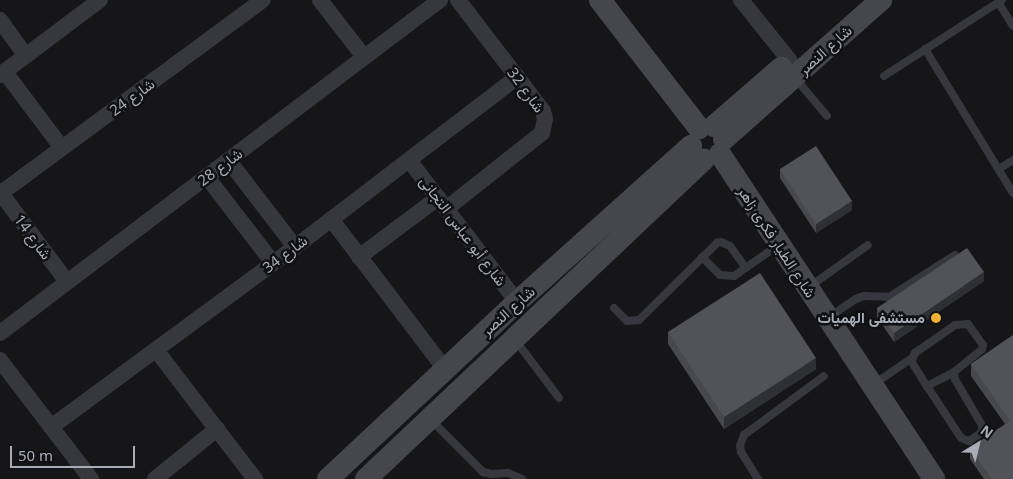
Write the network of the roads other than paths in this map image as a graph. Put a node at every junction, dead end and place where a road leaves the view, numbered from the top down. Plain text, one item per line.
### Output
1 (100, 0) edge
2 (263, 0) edge
3 (320, 0) edge
4 (440, 0) edge
5 (458, 0) edge
6 (600, 0) edge
7 (741, 0) edge
8 (859, 0) edge
9 (881, 0) edge
10 (1000, 1) edge
11 (0, 20) edge
12 (1013, 26) edge
13 (926, 49) junction
14 (26, 56) junction
15 (364, 57) junction
16 (792, 69) junction
17 (2, 74) edge
18 (884, 76) dead end
19 (517, 77) junction
20 (827, 116) dead end
21 (709, 142) junction
22 (62, 148) junction
23 (408, 160) junction
24 (1013, 160) edge
25 (229, 161) junction
26 (998, 169) junction
27 (207, 177) junction
28 (1, 192) edge
29 (1013, 193) edge
30 (442, 204) junction
31 (331, 219) junction
32 (779, 245) junction
33 (868, 245) dead end
34 (295, 247) junction
35 (955, 255) edge
36 (359, 256) junction
37 (702, 258) junction
38 (273, 263) junction
39 (746, 268) junction
40 (67, 282) junction
41 (807, 288) junction
42 (517, 302) junction
43 (614, 308) dead end
44 (828, 318) junction
45 (0, 333) edge
46 (513, 337) junction
47 (156, 350) junction
48 (912, 358) junction
49 (0, 360) edge
50 (445, 369) junction
51 (954, 372) junction
52 (824, 376) dead end
53 (872, 385) junction
54 (927, 386) junction
55 (559, 398) dead end
56 (429, 418) junction
57 (51, 427) junction
58 (217, 429) junction
59 (378, 432) junction
60 (395, 451) junction
61 (91, 479) edge
62 (155, 479) edge
63 (255, 479) edge
64 (328, 479) edge
65 (366, 479) edge
66 (522, 479) edge
67 (758, 479) edge
68 (934, 479) edge

1 - 14 street
2 - 22 street, شارع 24
3 - 15 street
4 - 15 street, شارع 28
5 - 19 street, شارع 32
6 - 21 main road, شارع الطيار فكرى زاهر
7 - 16 street
8 - 16 main road, شارع النصر
9 - 16 main road, شارع النصر
10 - 12 lane
10 - 13 lane
11 - 14 street
13 - 18 lane
13 - 26 lane
14 - 17 street
15 - 25 street, شارع 28
16 - 20 lane
16 - 21 main road, شارع النصر
17 - 22 street
19 - 23 street, شارع 34
19 - 30 street, شارع 32
21 - 32 main road, شارع الطيار فكرى زاهر
21 - 42 main road, شارع النصر
21 - 46 main road, شارع النصر
22 - 28 street, شارع 24
23 - 30 street, شارع أبو عباس التجانى
23 - 31 street, شارع 34
24 - 26 lane
25 - 27 street, شارع 28
25 - 34 street
26 - 29 lane
27 - 38 street
27 - 40 street, شارع 28
28 - 40 street, شارع 14
30 - 36 street, شارع 32
30 - 42 street, شارع أبو عباس التجانى
31 - 34 street, شارع 34
31 - 36 street
32 - 39 lane
32 - 41 main road, شارع الطيار فكرى زاهر
33 - 41 lane
34 - 38 street, شارع 34
35 - 44 lane
36 - 50 street
37 - 39 lane
37 - 39 lane
37 - 43 lane
38 - 47 street, شارع 34
40 - 45 street, شارع 28
41 - 44 main road, شارع الطيار فكرى زاهر
42 - 50 main road, شارع النصر
44 - 53 main road, شارع الطيار فكرى زاهر
46 - 55 lane
46 - 56 main road, شارع النصر
47 - 57 street, شارع 34
47 - 58 street
48 - 51 lane
48 - 53 lane
48 - 54 lane
49 - 57 street
50 - 59 main road, شارع النصر
51 - 54 lane
51 - 54 lane
52 - 67 lane
53 - 68 main road, شارع الطيار فكرى زاهر
56 - 60 main road, شارع النصر
56 - 66 lane
57 - 61 street
58 - 62 street
58 - 63 street
59 - 60 main road
59 - 64 main road, شارع النصر
60 - 65 main road, شارع النصر

